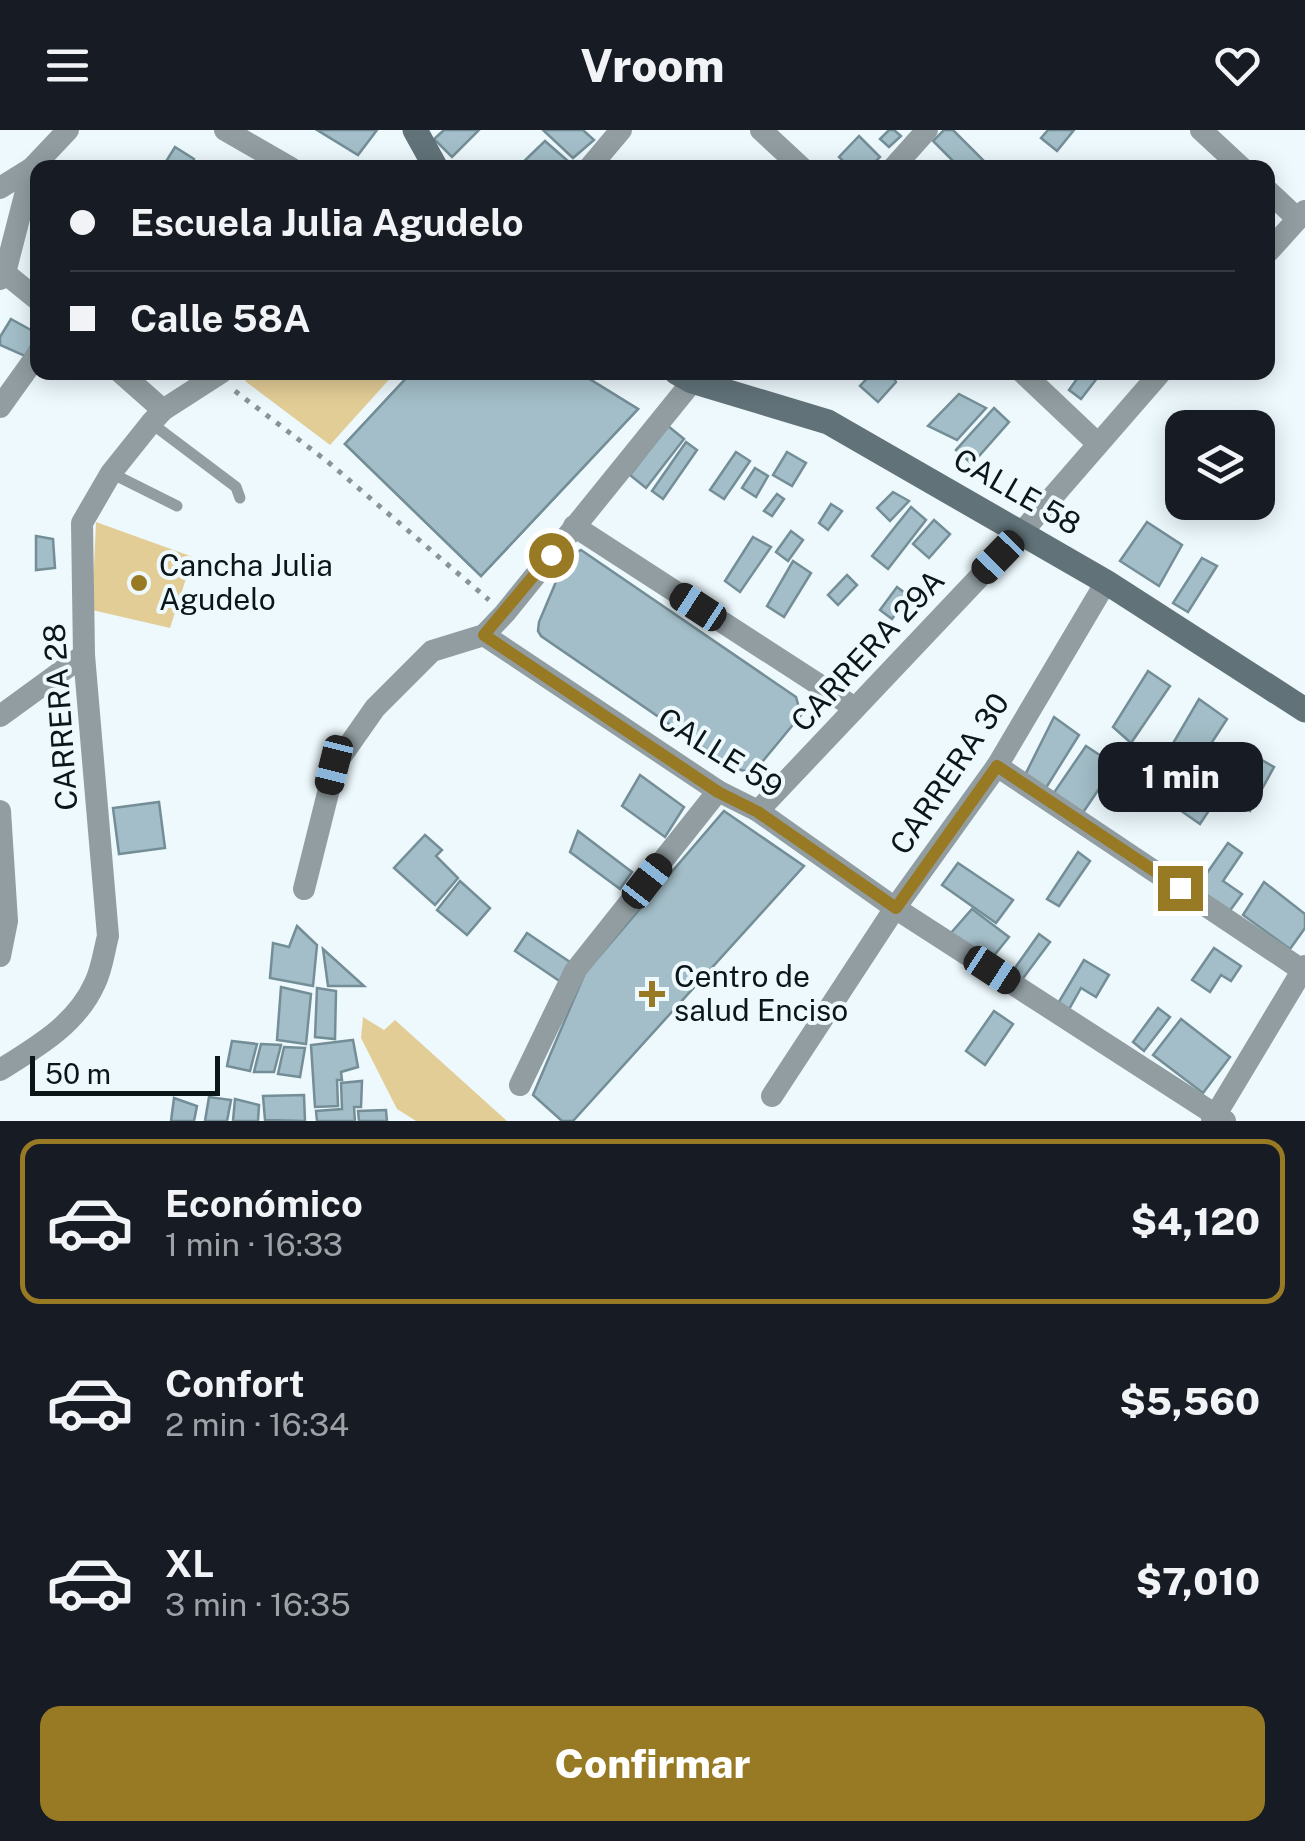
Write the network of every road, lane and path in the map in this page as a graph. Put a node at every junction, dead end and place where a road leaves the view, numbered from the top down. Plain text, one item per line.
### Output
1 (68, 130) edge
2 (224, 130) edge
3 (415, 130) edge
4 (621, 130) edge
5 (761, 130) edge
6 (927, 130) edge
7 (1200, 130) edge
8 (40, 160) edge
9 (277, 160) edge
10 (432, 160) edge
11 (596, 160) edge
12 (793, 160) edge
13 (900, 160) edge
14 (1233, 160) edge
15 (30, 169) edge
16 (30, 175) edge
17 (0, 188) edge
18 (1275, 196) edge
19 (1301, 215) edge
20 (1275, 244) edge
21 (2, 274) edge
22 (30, 294) edge
23 (30, 365) edge
24 (127, 380) edge
25 (212, 380) edge
26 (225, 380) edge
27 (685, 380) edge
28 (704, 380) edge
29 (1030, 380) edge
30 (1153, 380) edge
31 (0, 407) edge
32 (157, 417) junction
33 (1098, 444) junction
34 (111, 473) junction
35 (240, 498) dead end
36 (177, 506) dead end
37 (574, 526) junction
38 (1022, 532) junction
39 (1106, 582) junction
40 (505, 613) junction
41 (484, 635) junction
42 (84, 656) junction
43 (854, 708) junction
44 (1305, 710) edge
45 (0, 716) edge
46 (997, 766) junction
47 (718, 792) junction
48 (0, 812) edge
49 (758, 812) junction
50 (304, 889) dead end
51 (896, 908) junction
52 (0, 956) edge
53 (1301, 980) edge
54 (0, 1070) edge
55 (520, 1085) dead end
56 (772, 1096) dead end
57 (1217, 1119) edge

1 - 8 street
2 - 9 street
3 - 10 street
4 - 11 street
5 - 12 street
6 - 13 street
7 - 14 street
15 - 17 street
16 - 21 street
18 - 19 street
19 - 20 street
21 - 22 street
23 - 31 street
24 - 32 street
25 - 32 street, CARRERA 28
26 - 40 path
27 - 37 street
28 - 38 street, CALLE 58
29 - 33 street
30 - 33 street
32 - 34 street, CARRERA 28
32 - 35 lane
33 - 38 street
34 - 36 lane
34 - 42 street, CARRERA 28
37 - 40 street
37 - 43 street
38 - 39 street, CALLE 58
38 - 43 street, CARRERA 29A
39 - 44 street, CALLE 58
39 - 46 street, CARRERA 30
40 - 41 street
41 - 47 street, CALLE 59
41 - 50 street
42 - 45 street
42 - 54 street, CARRERA 28
43 - 49 street, CARRERA 29A
46 - 51 street, CARRERA 30
46 - 53 street
47 - 49 street, CALLE 59
47 - 55 street
48 - 52 street
49 - 51 street, CALLE 59
51 - 56 street, CARRERA 30
51 - 57 street, CALLE 59
53 - 57 street

